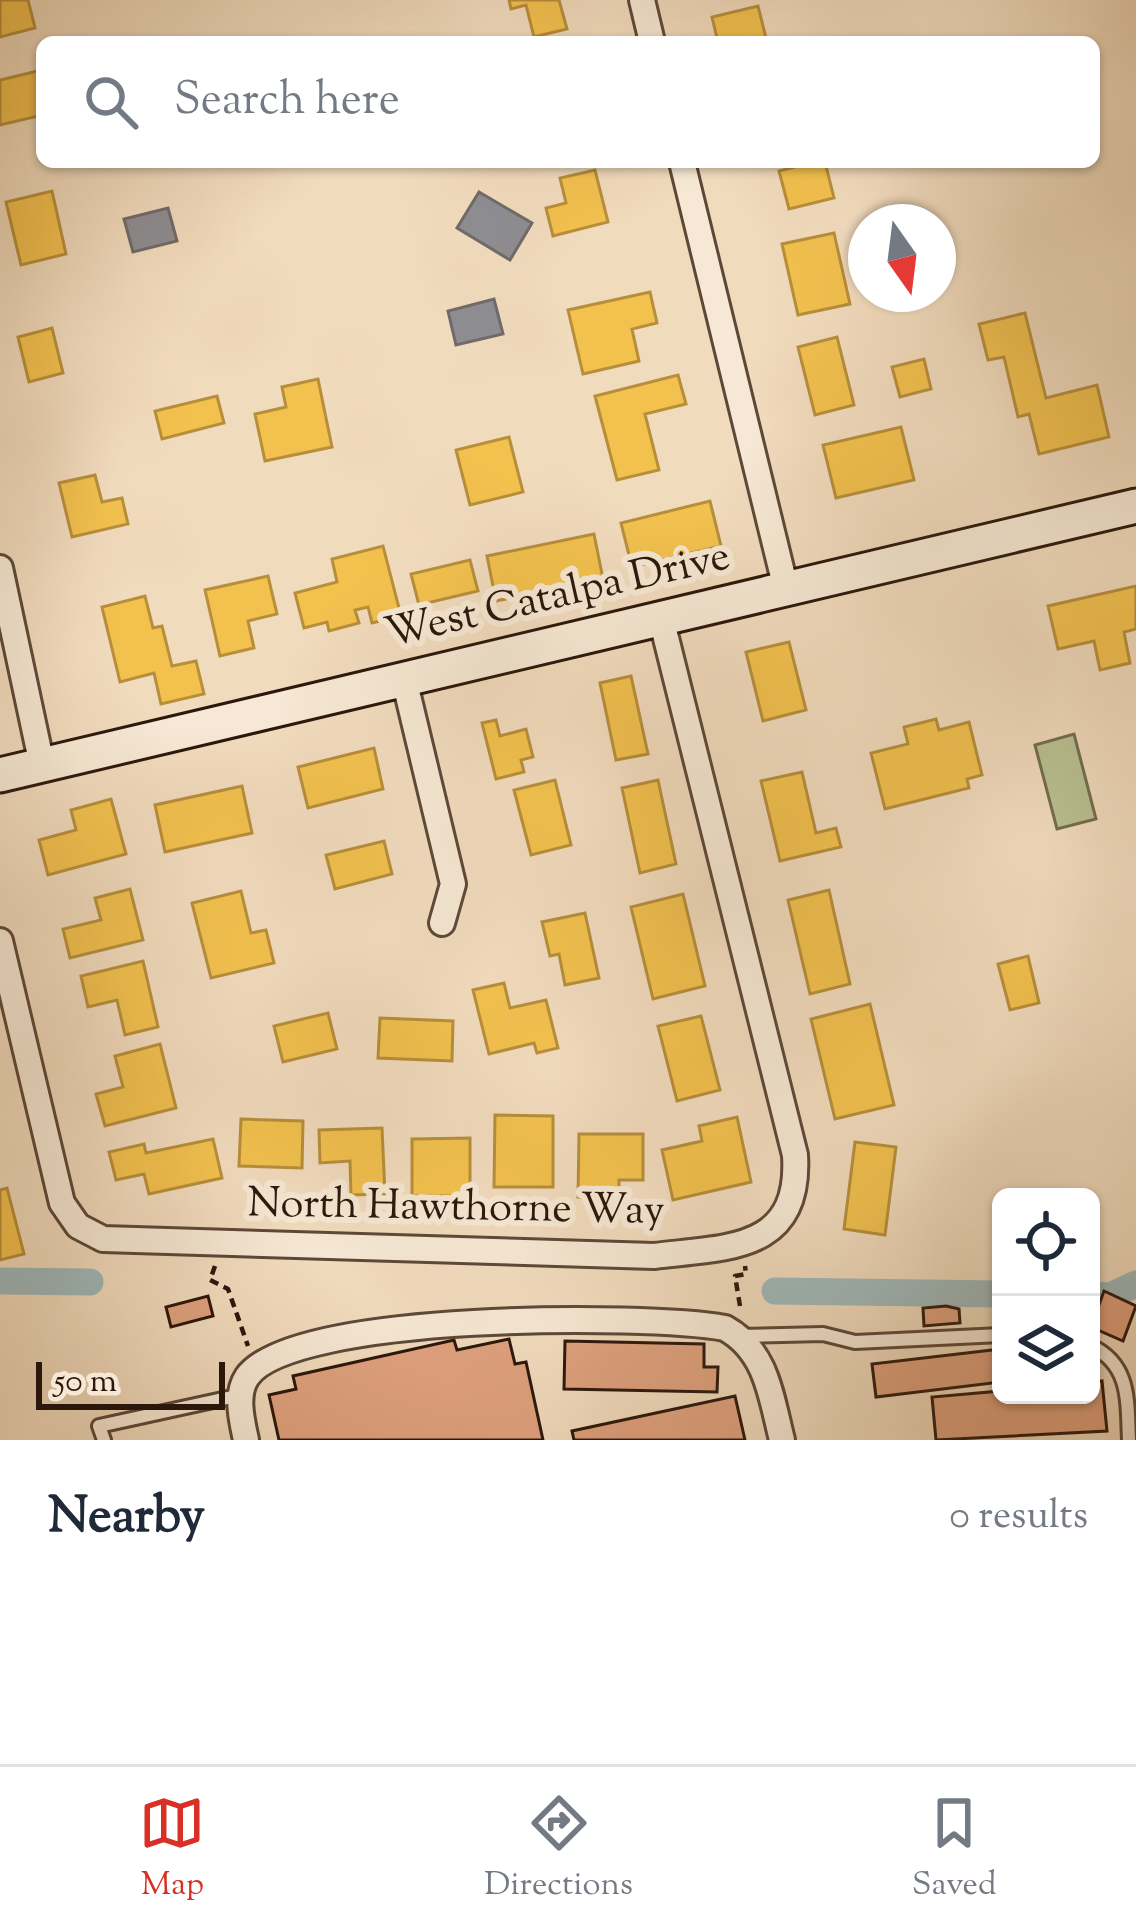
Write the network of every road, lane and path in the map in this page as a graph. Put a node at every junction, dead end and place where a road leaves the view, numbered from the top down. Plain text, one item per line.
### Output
1 (642, 0) edge
2 (651, 36) edge
3 (683, 168) edge
4 (1136, 506) edge
5 (0, 568) edge
6 (785, 589) junction
7 (661, 618) junction
8 (404, 679) junction
9 (42, 765) junction
10 (0, 775) edge
11 (442, 923) dead end
12 (0, 941) edge
13 (216, 1243) junction
14 (745, 1266) dead end
15 (992, 1335) edge
16 (739, 1336) junction
17 (1100, 1350) edge
18 (264, 1363) junction
19 (241, 1395) junction
20 (104, 1440) edge
21 (246, 1440) edge
22 (782, 1440) edge
23 (1129, 1440) edge

1 - 2 street
3 - 6 street
4 - 6 street, West Catalpa Drive
5 - 9 street
6 - 7 street, West Catalpa Drive
7 - 8 street, West Catalpa Drive
7 - 13 street, North Hawthorne Way
8 - 9 street, West Catalpa Drive
8 - 11 street
9 - 10 street, West Catalpa Drive
12 - 13 street, North Hawthorne Way
13 - 18 path
14 - 16 path
15 - 16 lane
16 - 18 street
16 - 22 street
17 - 23 lane
18 - 19 street
19 - 20 lane
19 - 21 street

